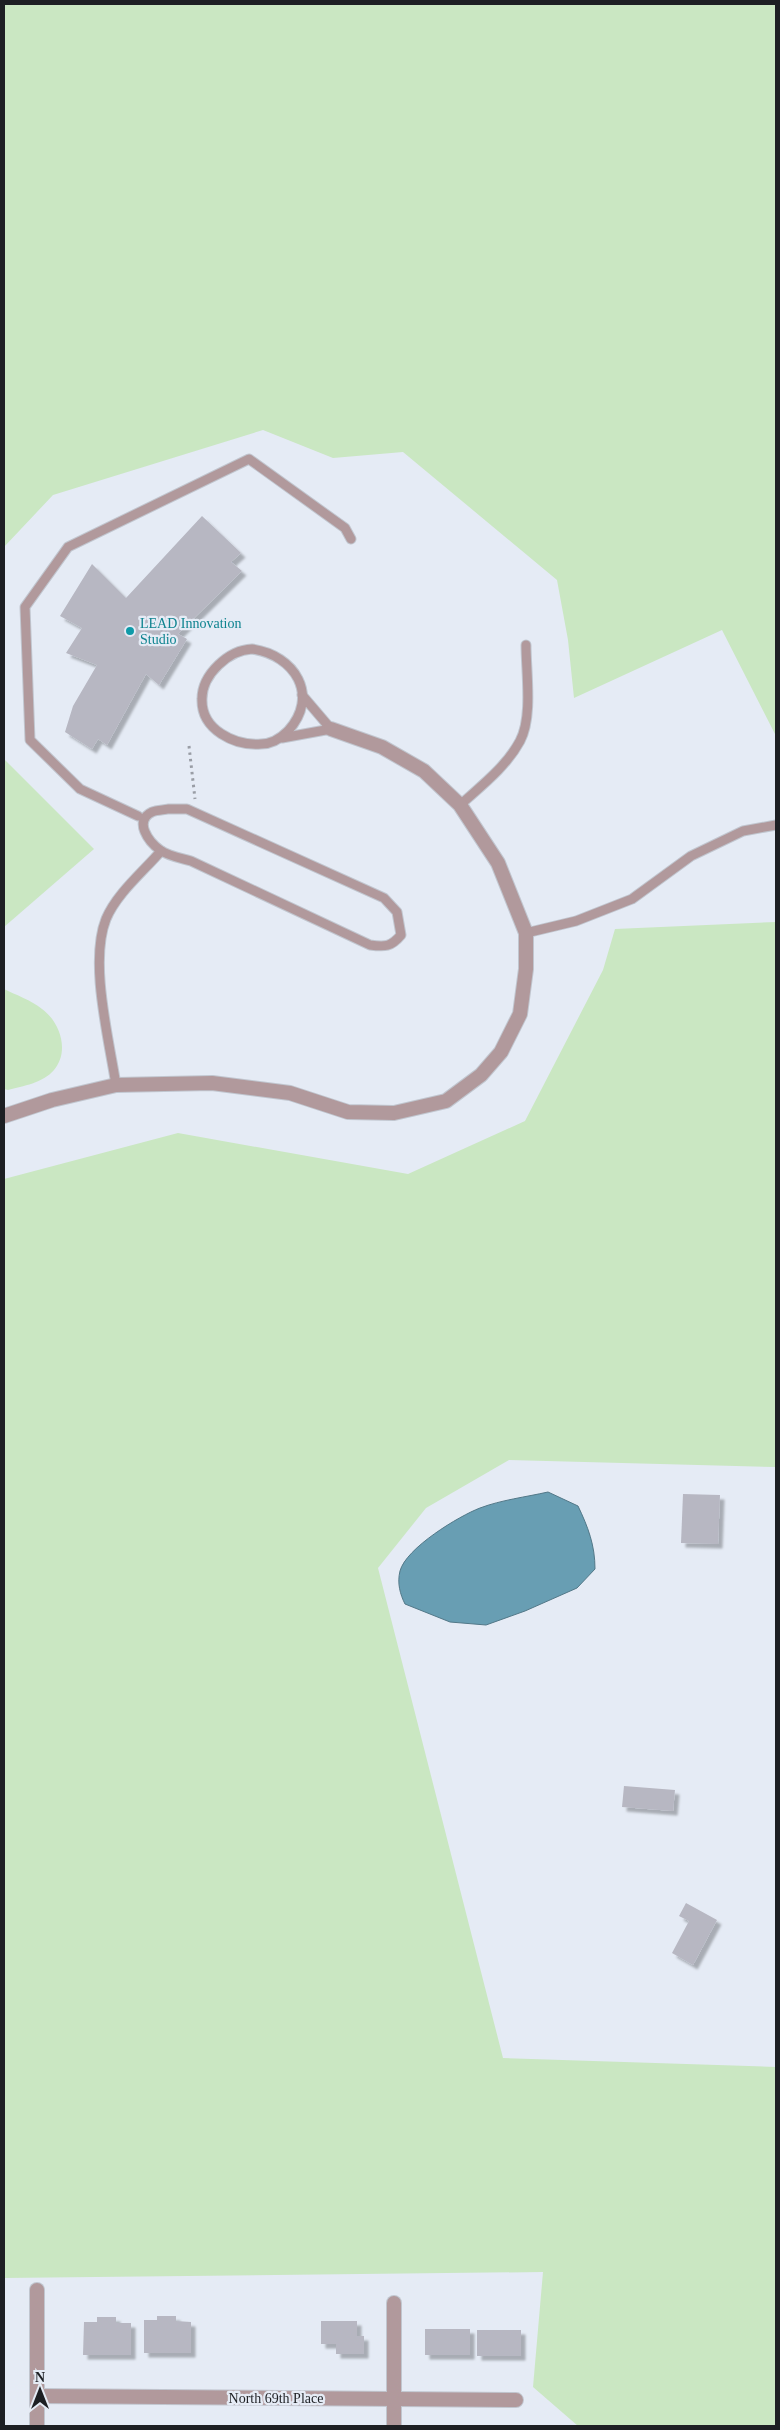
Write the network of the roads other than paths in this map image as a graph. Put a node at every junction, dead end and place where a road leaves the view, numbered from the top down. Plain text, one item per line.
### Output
1 (351, 539) dead end
2 (526, 645) dead end
3 (302, 695) junction
4 (332, 729) junction
5 (282, 738) junction
6 (460, 805) junction
7 (138, 816) dead end
8 (776, 825) edge
9 (162, 851) junction
10 (526, 933) junction
11 (116, 1085) junction
12 (4, 1116) edge
13 (37, 2290) dead end
14 (394, 2302) dead end
15 (37, 2396) junction
16 (395, 2399) junction
17 (516, 2400) dead end
18 (37, 2426) edge
19 (394, 2426) edge

1 - 7 lane
2 - 6 lane
3 - 4 lane
3 - 5 lane
3 - 5 lane
4 - 5 lane
4 - 6 street
6 - 10 street
8 - 10 lane
9 - 9 lane
9 - 11 lane
10 - 11 street
11 - 12 street
13 - 15 street
14 - 16 street
15 - 16 street, North 69th Place
15 - 18 street
16 - 17 street, North 69th Place
16 - 19 street

